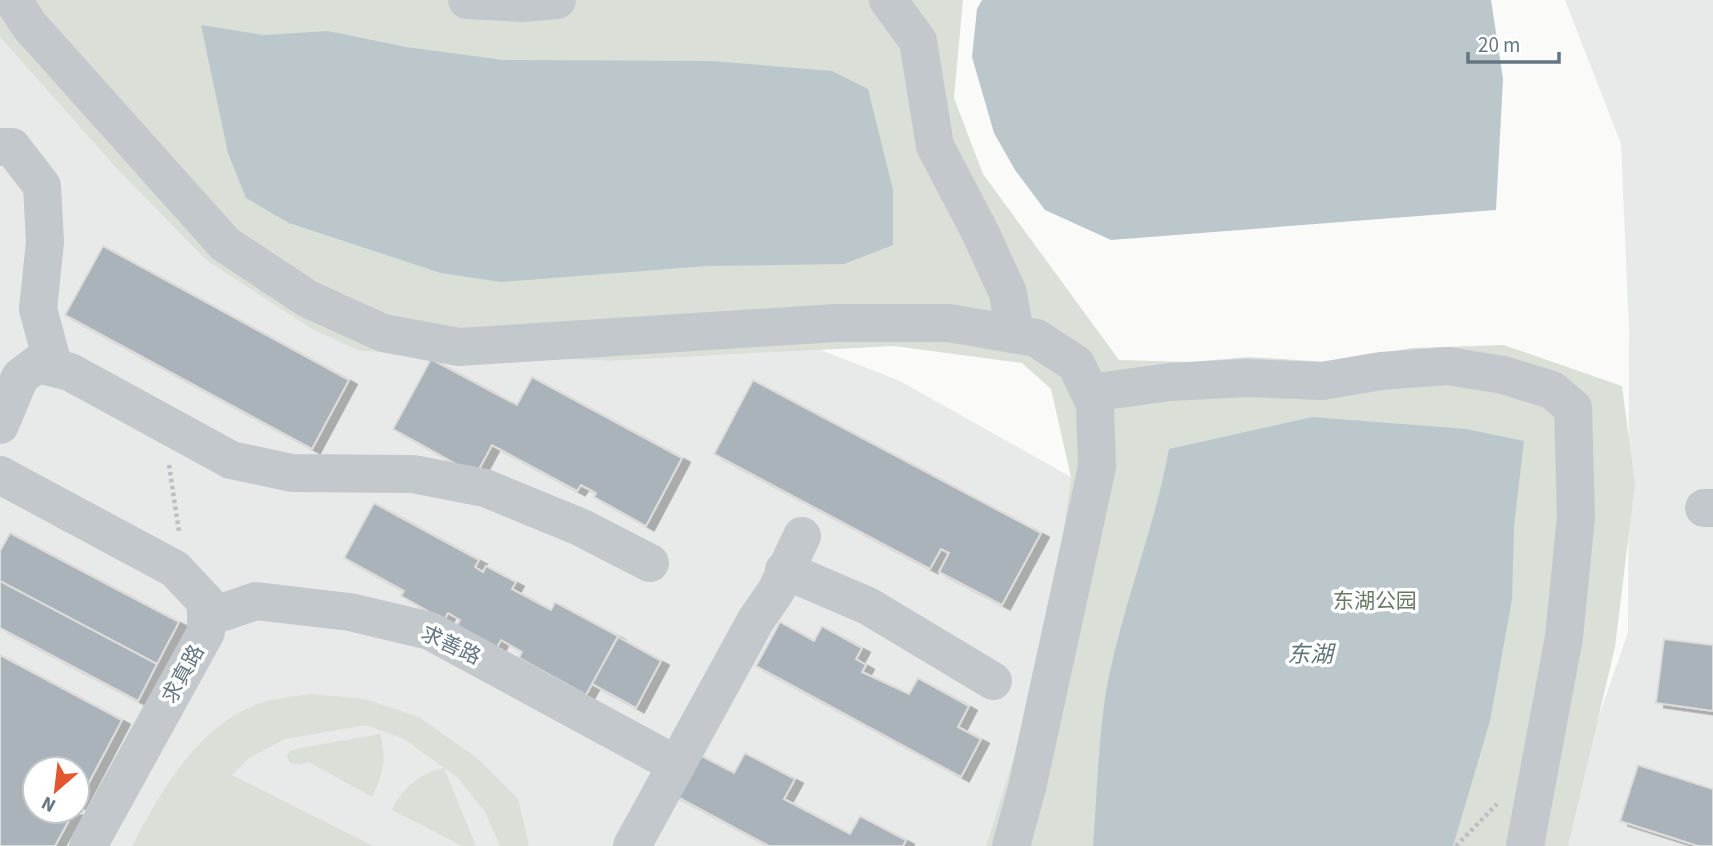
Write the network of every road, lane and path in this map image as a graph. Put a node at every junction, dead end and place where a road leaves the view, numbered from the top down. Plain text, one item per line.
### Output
1 (13, 0) edge
2 (467, 0) edge
3 (557, 0) edge
4 (888, 0) edge
5 (0, 147) edge
6 (1015, 334) junction
7 (54, 368) junction
8 (1090, 393) junction
9 (162, 422) junction
10 (0, 425) edge
11 (0, 475) edge
12 (803, 536) dead end
13 (180, 541) dead end
14 (650, 563) dead end
15 (785, 570) junction
16 (206, 618) junction
17 (993, 681) dead end
18 (675, 764) junction
19 (1491, 809) dead end
20 (88, 846) edge
21 (632, 846) edge
22 (1011, 846) edge
23 (1455, 846) edge
24 (1525, 846) edge

1 - 6 street
2 - 3 street
4 - 6 street
5 - 7 street
6 - 8 street
7 - 9 street
7 - 10 street
8 - 22 street
8 - 24 street
9 - 13 path
9 - 14 street
11 - 16 street, 求真路
12 - 15 street
15 - 17 street
15 - 18 street
16 - 18 street, 求善路
16 - 20 street, 求真路
18 - 21 street
19 - 23 path

